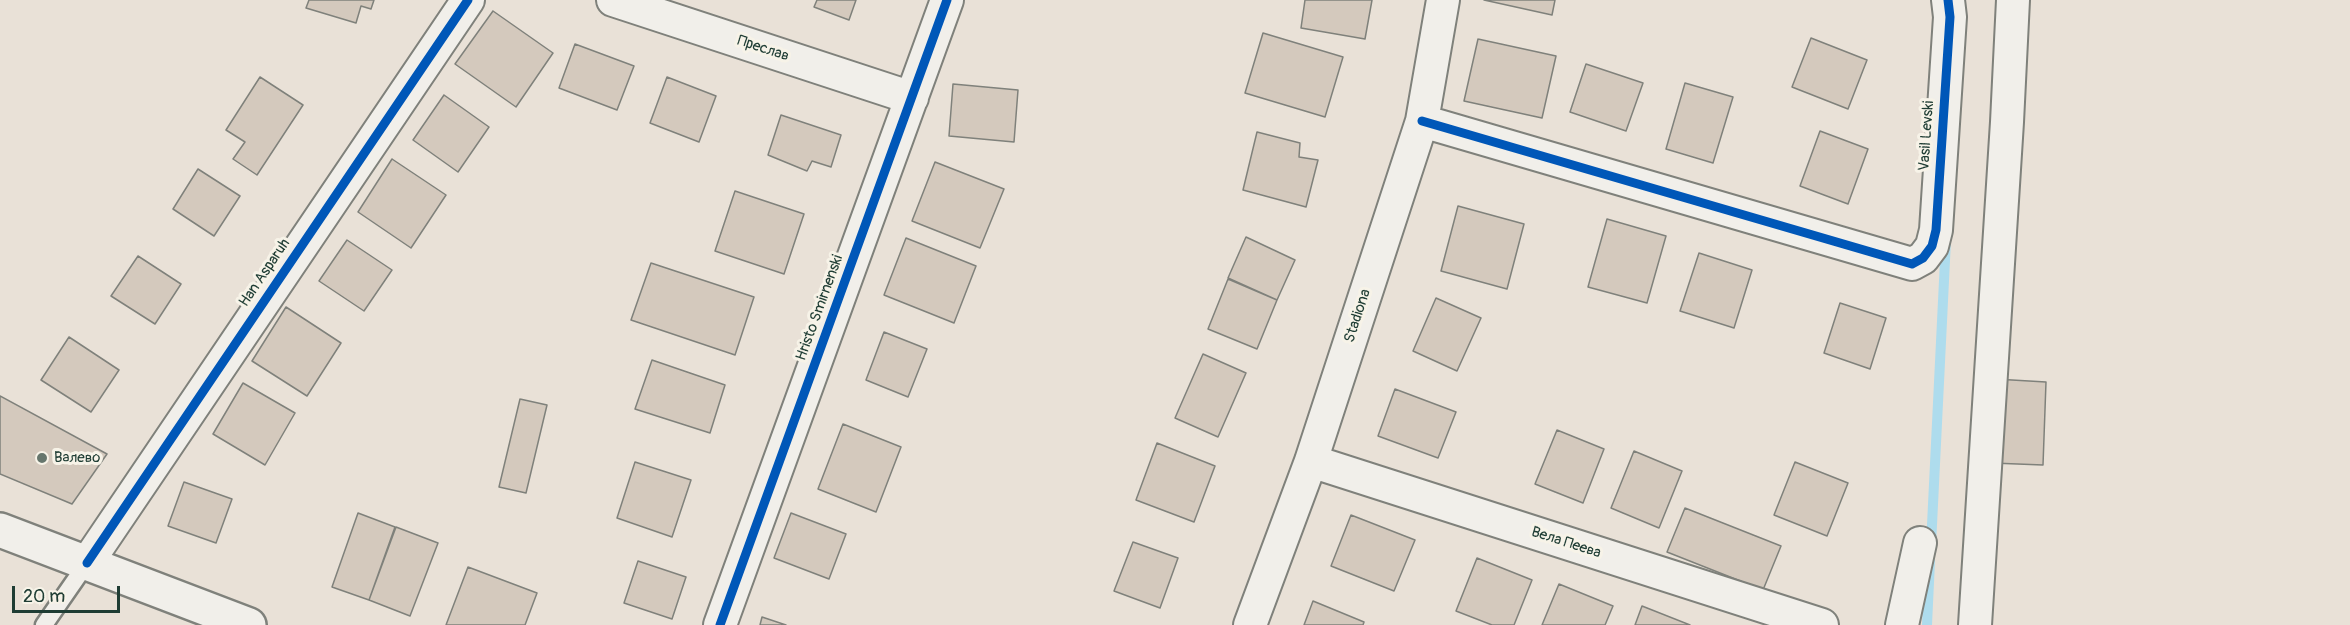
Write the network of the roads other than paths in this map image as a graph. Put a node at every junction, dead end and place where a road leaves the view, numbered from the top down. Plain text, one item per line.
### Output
1 (468, 0) edge
2 (613, 0) edge
3 (947, 0) edge
4 (1443, 0) edge
5 (1948, 0) edge
6 (2013, 0) edge
7 (912, 98) junction
8 (1422, 121) junction
9 (1311, 461) junction
10 (0, 530) edge
11 (1920, 543) dead end
12 (87, 563) junction
13 (44, 625) edge
14 (249, 625) edge
15 (720, 625) edge
16 (1250, 625) edge
17 (1822, 625) edge
18 (1902, 625) edge
19 (1975, 625) edge

1 - 12 street, Han Asparuh
2 - 7 street, Преслав
3 - 7 street, Hristo Smirnenski
4 - 8 street, Stadiona
5 - 8 street, Vasil Levski
6 - 19 street
7 - 15 street, Hristo Smirnenski
8 - 9 street, Stadiona
9 - 16 street, Stadiona
9 - 17 street, Вела Пеева
10 - 12 street
11 - 18 street
12 - 13 lane
12 - 14 street

